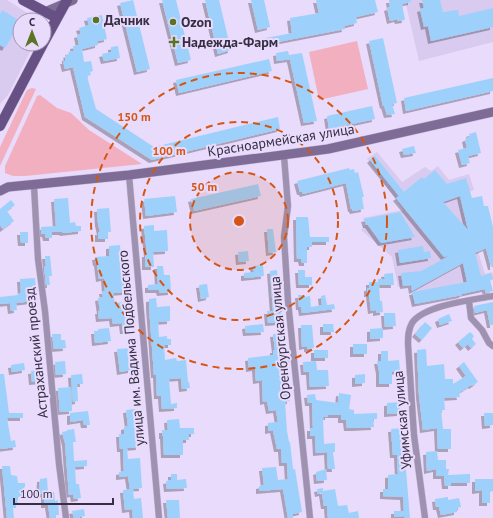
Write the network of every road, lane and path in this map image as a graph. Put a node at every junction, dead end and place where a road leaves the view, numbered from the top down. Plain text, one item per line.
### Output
1 (23, 0) edge
2 (69, 1) edge
3 (45, 12) joint
4 (52, 16) edge
5 (57, 18) junction
6 (52, 28) edge
7 (39, 52) edge
8 (493, 112) edge
9 (0, 126) edge
10 (284, 156) junction
11 (128, 175) junction
12 (34, 186) junction
13 (3, 187) edge
14 (493, 296) edge
15 (469, 301) junction
16 (493, 346) edge
17 (66, 518) edge
18 (159, 518) edge
19 (310, 518) edge
20 (425, 518) edge

1 - 3 main road
2 - 3 street
2 - 5 main road
4 - 5 main road
5 - 6 main road
7 - 9 main road
8 - 10 street, Красноармейская улица
10 - 11 street, Красноармейская улица
10 - 19 street, Оренбургская улица
11 - 12 street, Красноармейская улица
11 - 18 street, улица им. Вадима Подбельского
12 - 13 street, Красноармейская улица
12 - 17 street, Астраханский проезд
14 - 15 street
15 - 16 street
15 - 20 street, Уфимская улица

